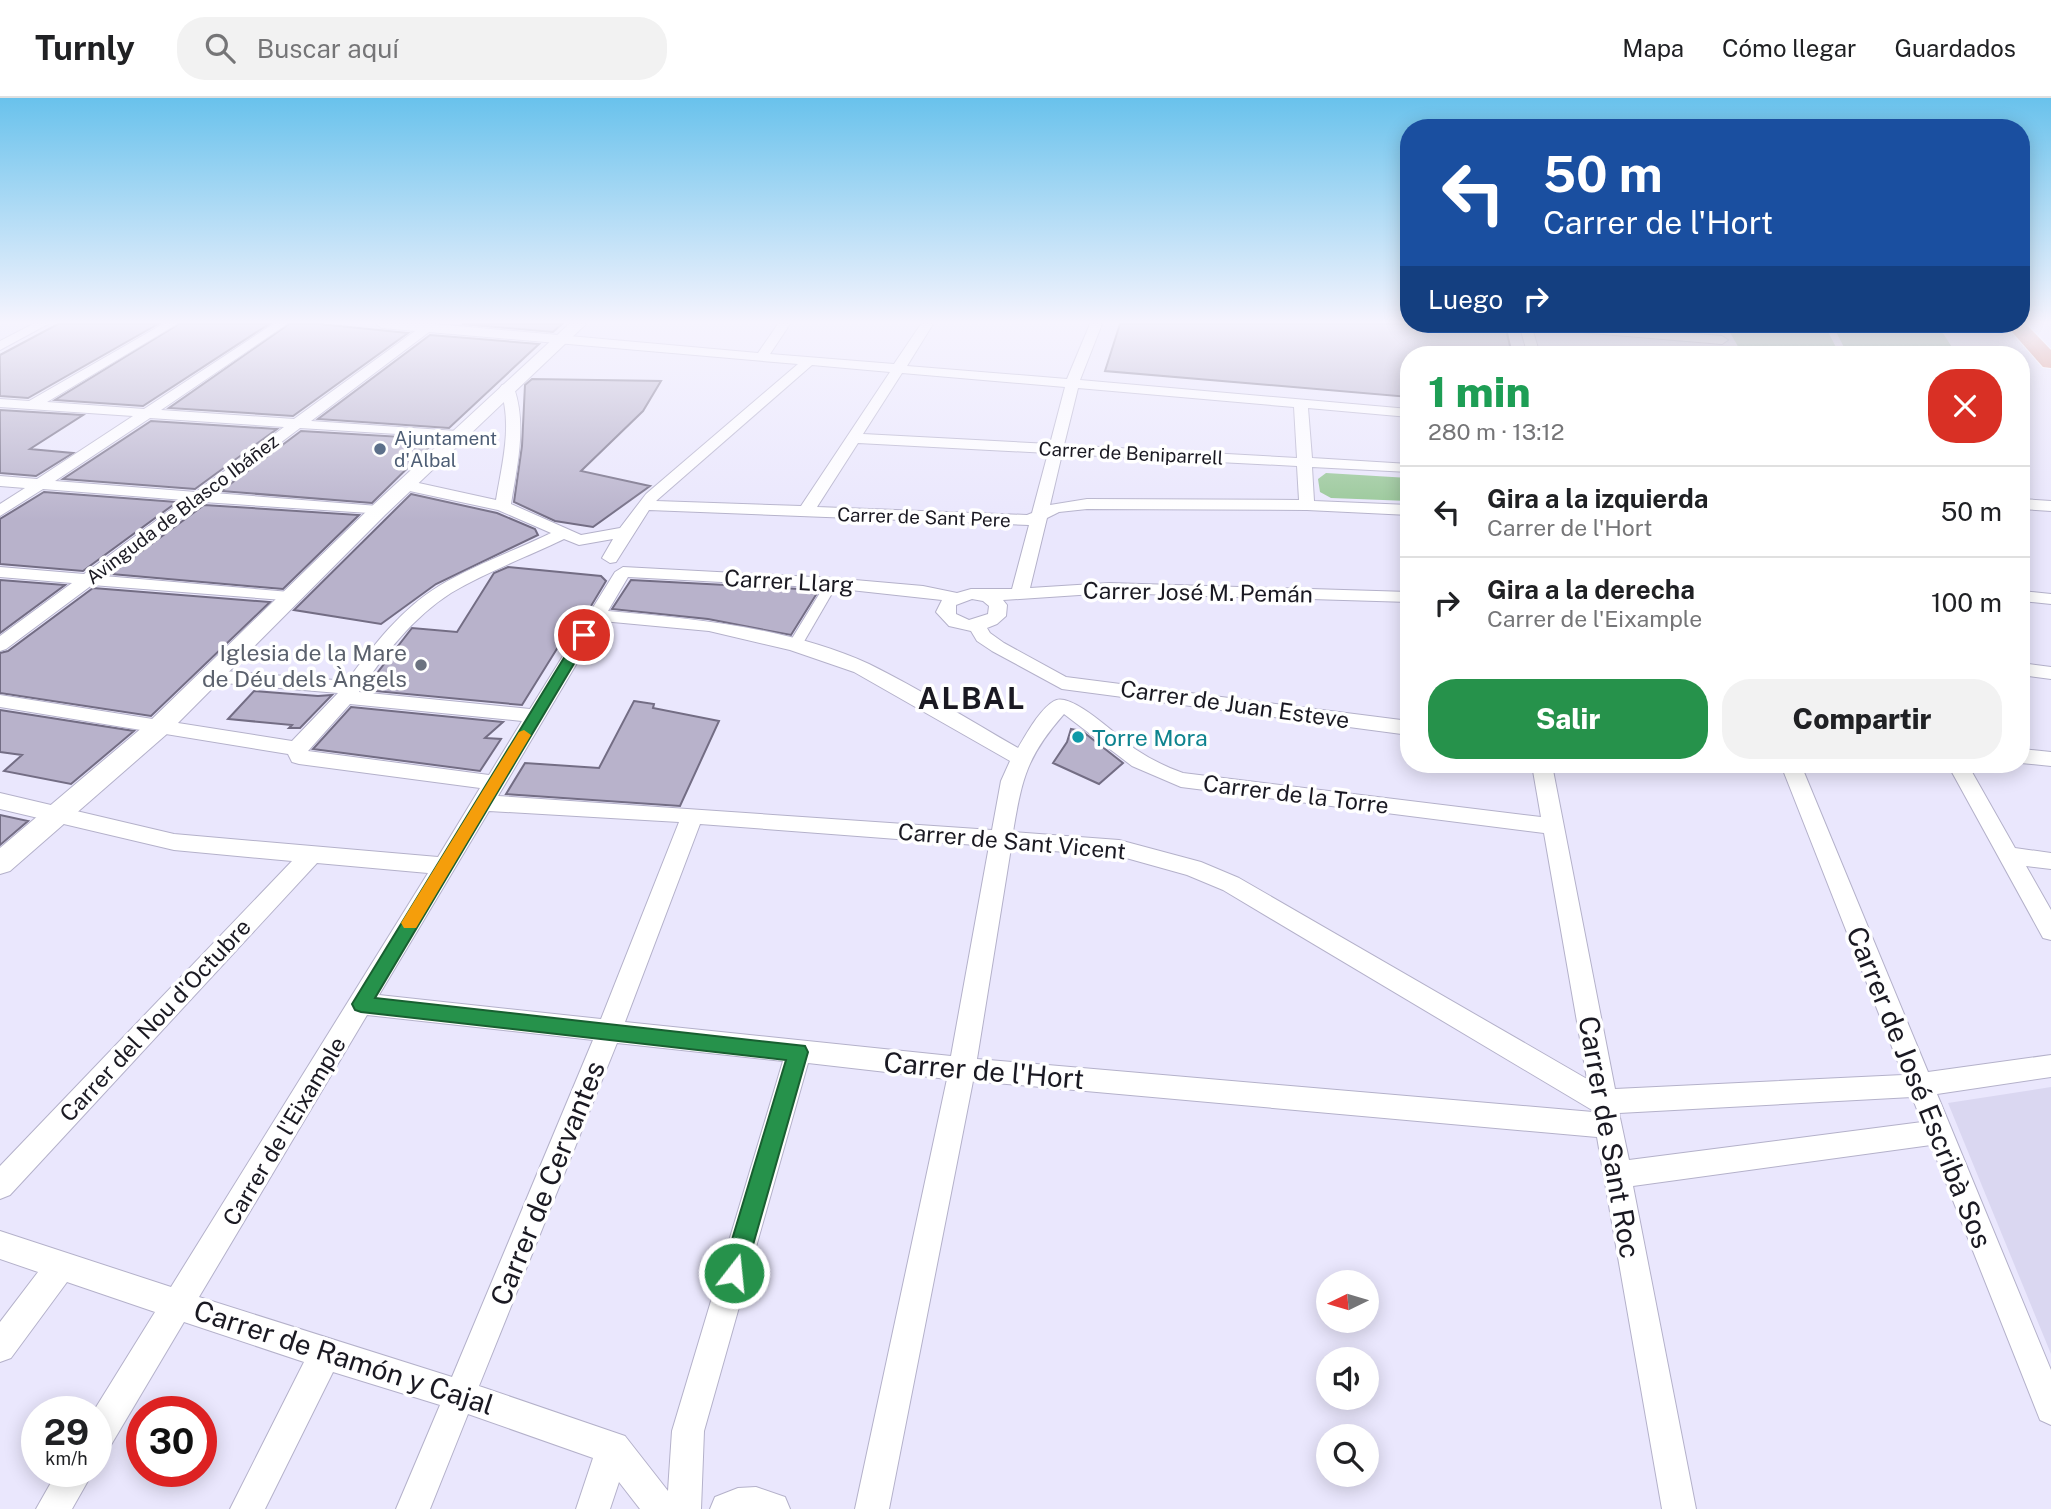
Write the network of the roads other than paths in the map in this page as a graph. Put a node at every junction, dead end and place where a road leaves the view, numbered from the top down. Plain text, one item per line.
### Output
1 (58, 390) edge
2 (181, 390) edge
3 (343, 390) edge
4 (505, 390) edge
5 (508, 390) edge
6 (775, 390) edge
7 (884, 390) edge
8 (1071, 390) edge
9 (1139, 390) edge
10 (0, 403) edge
11 (1301, 404) junction
12 (32, 405) junction
13 (1400, 412) edge
14 (146, 413) junction
15 (297, 424) junction
16 (457, 435) junction
17 (853, 438) junction
18 (1057, 449) junction
19 (1305, 463) junction
20 (1400, 468) edge
21 (0, 481) edge
22 (40, 484) junction
23 (405, 485) junction
24 (199, 497) junction
25 (646, 505) junction
26 (1307, 505) junction
27 (2037, 505) edge
28 (503, 506) junction
29 (1400, 510) edge
30 (0, 511) edge
31 (377, 511) junction
32 (805, 513) junction
33 (1041, 514) junction
34 (2051, 522) edge
35 (625, 532) junction
36 (571, 537) junction
37 (616, 565) junction
38 (0, 572) edge
39 (87, 580) junction
40 (832, 583) junction
41 (1020, 593) junction
42 (988, 596) junction
43 (290, 597) junction
44 (1400, 597) edge
45 (2030, 597) edge
46 (955, 598) junction
47 (2051, 599) edge
48 (596, 615) junction
49 (976, 625) junction
50 (0, 645) edge
51 (794, 645) junction
52 (2030, 670) edge
53 (2051, 673) edge
54 (212, 676) junction
55 (349, 693) junction
56 (1062, 694) junction
57 (0, 701) edge
58 (536, 716) junction
59 (159, 727) junction
60 (1400, 727) edge
61 (296, 749) junction
62 (2030, 757) edge
63 (1021, 758) junction
64 (2051, 759) edge
65 (1543, 773) edge
66 (1794, 773) edge
67 (1962, 773) edge
68 (489, 793) junction
69 (0, 801) edge
70 (57, 815) junction
71 (692, 816) junction
72 (1553, 826) junction
73 (1001, 838) junction
74 (311, 855) junction
75 (2008, 855) junction
76 (2051, 861) edge
77 (0, 864) edge
78 (444, 866) junction
79 (2051, 931) edge
80 (361, 1004) junction
81 (608, 1032) junction
82 (798, 1052) junction
83 (2051, 1066) edge
84 (961, 1069) junction
85 (1919, 1085) junction
86 (1605, 1114) junction
87 (1938, 1132) junction
88 (1616, 1175) junction
89 (0, 1186) edge
90 (0, 1245) edge
91 (61, 1266) junction
92 (178, 1303) junction
93 (0, 1347) edge
94 (325, 1354) junction
95 (460, 1395) junction
96 (2051, 1409) edge
97 (112, 1412) edge
98 (613, 1448) junction
99 (67, 1487) edge
100 (53, 1509) edge
101 (247, 1509) edge
102 (413, 1509) edge
103 (593, 1509) edge
104 (661, 1509) edge
105 (684, 1509) edge
106 (727, 1509) edge
107 (773, 1509) edge
108 (872, 1509) edge
109 (1679, 1509) edge

1 - 12 street
2 - 14 street
3 - 15 street, Avinguda de Blasco Ibáñez
4 - 16 street
5 - 28 street
6 - 25 street, Carrer de l'Eixample
7 - 17 street
8 - 18 street
9 - 11 street
10 - 12 street
11 - 13 street
11 - 19 street
12 - 14 street
14 - 15 street
14 - 22 street
15 - 16 street
15 - 24 street, Avinguda de Blasco Ibáñez
16 - 23 street
17 - 18 street, Carrer de Beniparrell
17 - 32 street
18 - 19 street, Carrer de Beniparrell
18 - 33 street
19 - 20 street, Carrer de Beniparrell
19 - 26 street
21 - 22 street
22 - 24 street
22 - 30 street
23 - 28 street
23 - 31 street
24 - 31 street
24 - 39 street, Avinguda de Blasco Ibáñez
25 - 32 street, Carrer de Sant Pere
25 - 35 street, Carrer de l'Eixample
26 - 29 street, Carrer de Sant Pere
26 - 33 street, Carrer de Sant Pere
27 - 34 street
28 - 36 street
31 - 43 street
32 - 33 street, Carrer de Sant Pere
33 - 41 street
35 - 36 street
35 - 37 street, Carrer de l'Eixample
36 - 37 street
36 - 55 street
37 - 40 street, Carrer Llarg
37 - 48 street, Carrer de l'Eixample
38 - 39 street
39 - 43 street
39 - 50 street, Avinguda de Blasco Ibáñez
40 - 46 street, Carrer Llarg
40 - 51 street
41 - 42 street, Carrer José M. Pemán
41 - 44 street, Carrer José M. Pemán
42 - 46 street, Carrer Llarg
42 - 49 street
43 - 54 street
45 - 47 street
46 - 49 street
48 - 51 street
48 - 58 street, Carrer de l'Eixample
49 - 56 street, Carrer de la Torre
51 - 63 street
52 - 53 street
54 - 55 street
54 - 59 street
55 - 58 street
55 - 61 street
56 - 60 street, Carrer de Juan Esteve
56 - 63 street
56 - 72 street, Carrer de la Torre
57 - 59 street
58 - 68 street, Carrer de l'Eixample
59 - 61 street
59 - 70 street
61 - 68 street, Carrer de Sant Vicent
62 - 64 street
63 - 73 street
65 - 72 street, Carrer de Sant Roc
66 - 85 street, Carrer de José Escribà Sos
67 - 75 street
68 - 71 street, Carrer de Sant Vicent
68 - 78 street, Carrer de l'Eixample
69 - 70 street
70 - 74 street
70 - 77 street
71 - 73 street, Carrer de Sant Vicent
71 - 81 street, Carrer de Cervantes
72 - 86 street, Carrer de Sant Roc
73 - 84 street
73 - 86 street, Carrer de Sant Vicent
74 - 78 street
74 - 89 street, Carrer del Nou d'Octubre
75 - 76 street
75 - 79 street
78 - 80 street, Carrer de l'Eixample
80 - 81 street, Carrer de l'Hort
80 - 92 street, Carrer de l'Eixample
81 - 82 street, Carrer de l'Hort
81 - 95 street, Carrer de Cervantes
82 - 84 street, Carrer de l'Hort
82 - 105 street
83 - 85 street, Carrer de l'Hort
84 - 86 street, Carrer de l'Hort
84 - 108 street
85 - 86 street, Carrer de l'Hort
85 - 87 street, Carrer de José Escribà Sos
86 - 88 street, Carrer de Sant Roc
87 - 88 street
87 - 96 street, Carrer de José Escribà Sos
88 - 109 street, Carrer de Sant Roc
90 - 91 street, Carrer de Ramón y Cajal
91 - 92 street, Carrer de Ramón y Cajal
91 - 93 street
92 - 94 street, Carrer de Ramón y Cajal
92 - 97 street, Carrer de l'Eixample
94 - 95 street, Carrer de Ramón y Cajal
94 - 101 street
95 - 98 street, Carrer de Ramón y Cajal
95 - 102 street, Carrer de Cervantes
98 - 103 street
98 - 104 street
99 - 100 street
106 - 107 street

